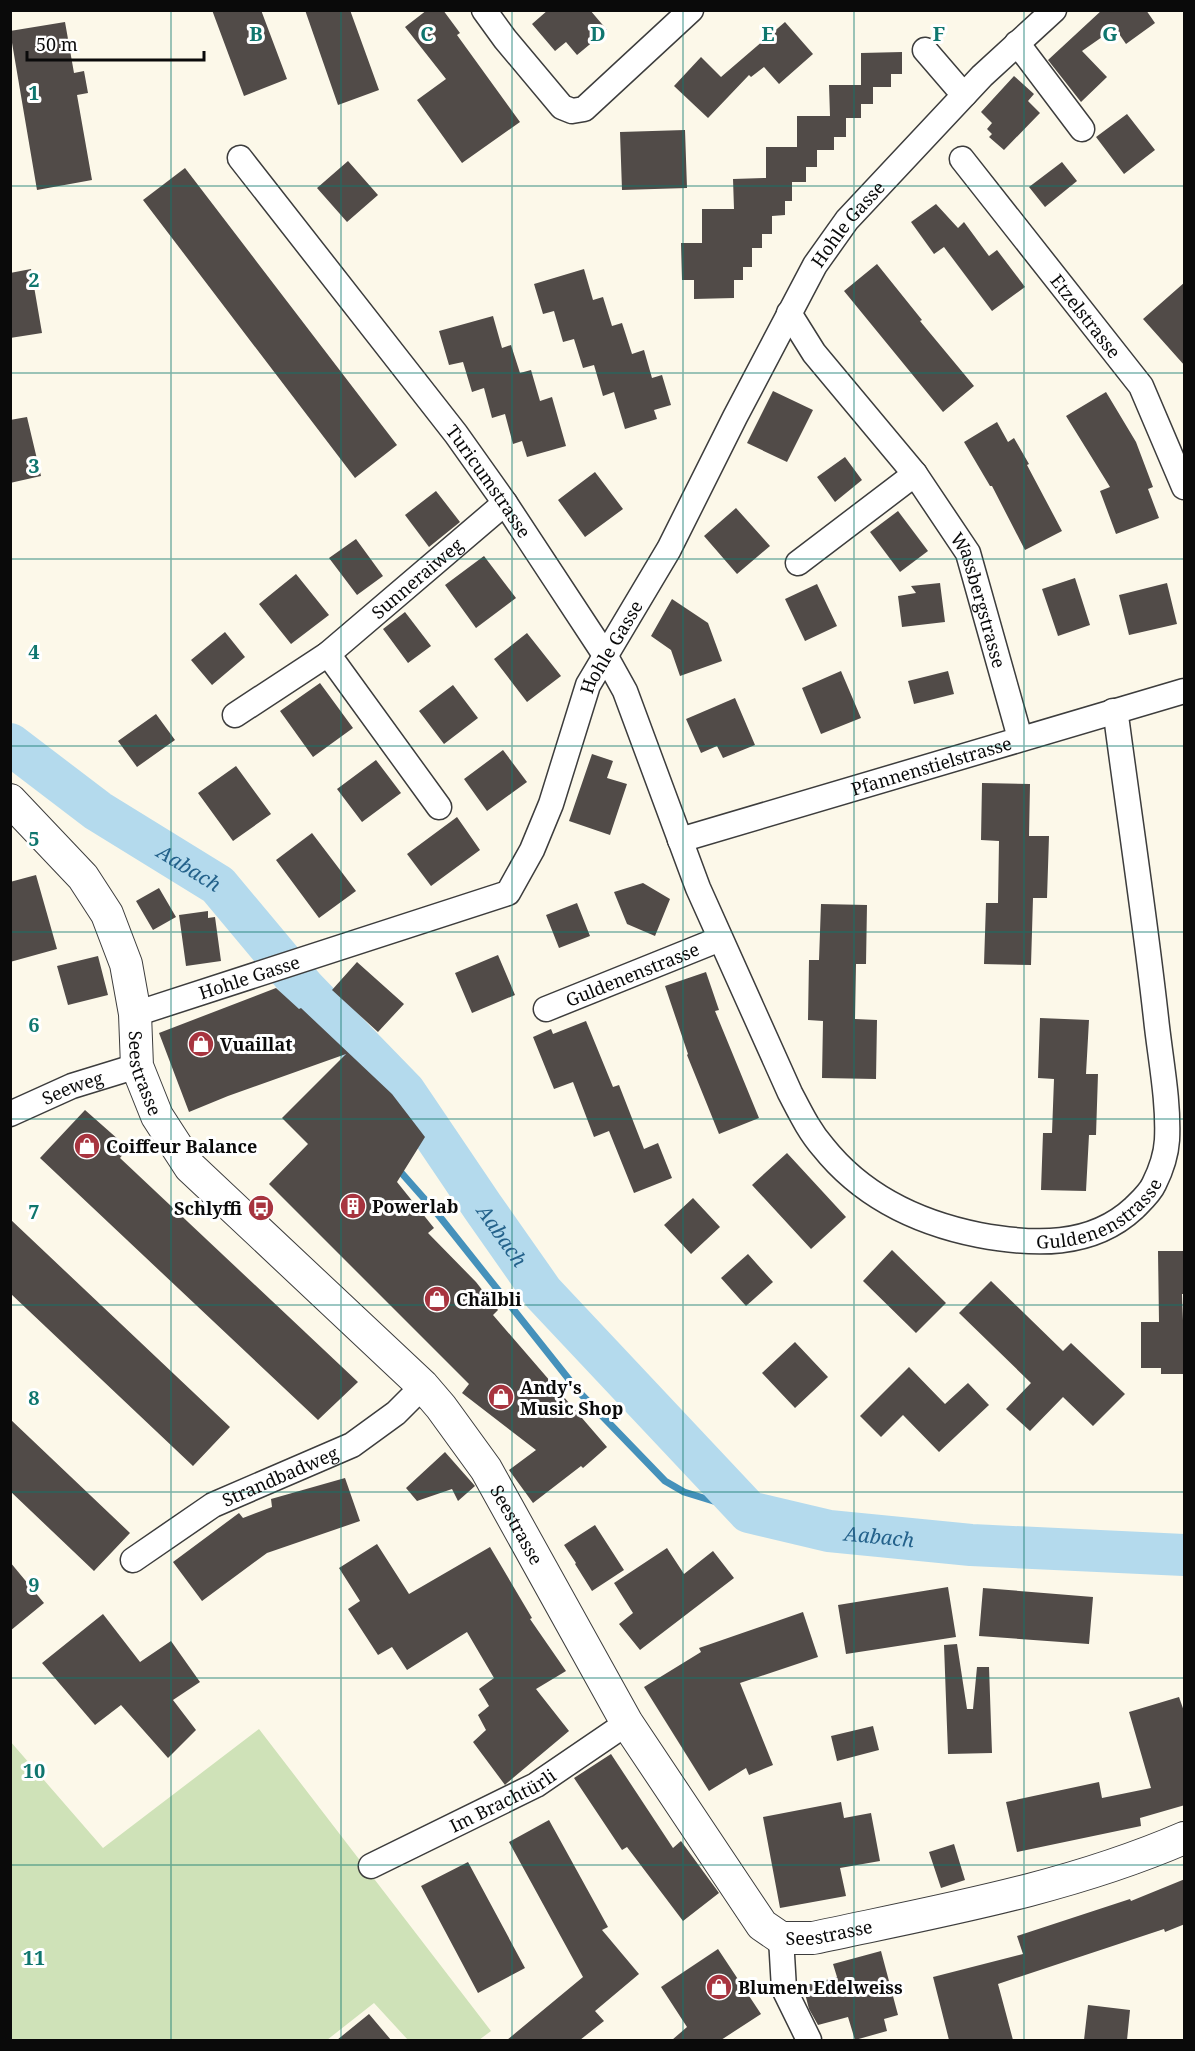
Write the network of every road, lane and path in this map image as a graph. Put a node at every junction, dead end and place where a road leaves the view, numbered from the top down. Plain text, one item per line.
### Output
1 (484, 10) edge
2 (691, 10) edge
3 (1054, 10) edge
4 (1017, 43) junction
5 (925, 50) dead end
6 (965, 94) junction
7 (1082, 129) dead end
8 (240, 158) dead end
9 (962, 159) dead end
10 (789, 313) junction
11 (915, 474) junction
12 (1185, 487) edge
13 (505, 503) junction
14 (798, 563) dead end
15 (328, 654) junction
16 (605, 655) junction
17 (1185, 691) edge
18 (1113, 711) junction
19 (235, 715) dead end
20 (1020, 738) junction
21 (10, 800) edge
22 (439, 807) dead end
23 (680, 840) junction
24 (720, 939) junction
25 (546, 1009) dead end
26 (135, 1014) junction
27 (137, 1066) junction
28 (10, 1114) edge
29 (423, 1386) junction
30 (133, 1560) dead end
31 (627, 1723) junction
32 (1185, 1838) edge
33 (371, 1866) dead end
34 (781, 1938) junction
35 (809, 2040) edge

1 - 2 street
3 - 4 street, Hohle Gasse
4 - 6 street, Hohle Gasse
4 - 7 street
5 - 6 street
6 - 10 street, Hohle Gasse
8 - 13 street, Turicumstrasse
9 - 12 street, Etzelstrasse
10 - 11 street, Wassbergstrasse
10 - 16 street, Hohle Gasse
11 - 14 street
11 - 20 street, Wassbergstrasse
13 - 15 street, Sunneraiweg
13 - 16 street, Turicumstrasse
15 - 19 street, Sunneraiweg
15 - 22 street
16 - 23 street, Turicumstrasse
16 - 26 street, Hohle Gasse
17 - 18 street, Pfannenstielstrasse
18 - 20 street, Pfannenstielstrasse
18 - 24 street, Guldenenstrasse
20 - 23 street, Pfannenstielstrasse
21 - 26 street, Seestrasse
23 - 24 street, Guldenenstrasse
24 - 25 street, Guldenenstrasse
26 - 27 street, Seestrasse
27 - 28 street, Seeweg
27 - 29 street, Seestrasse
29 - 30 street, Strandbadweg
29 - 31 street, Seestrasse
31 - 33 street, Im Brachtürli
31 - 34 street, Seestrasse
32 - 34 street, Seestrasse
34 - 35 street

